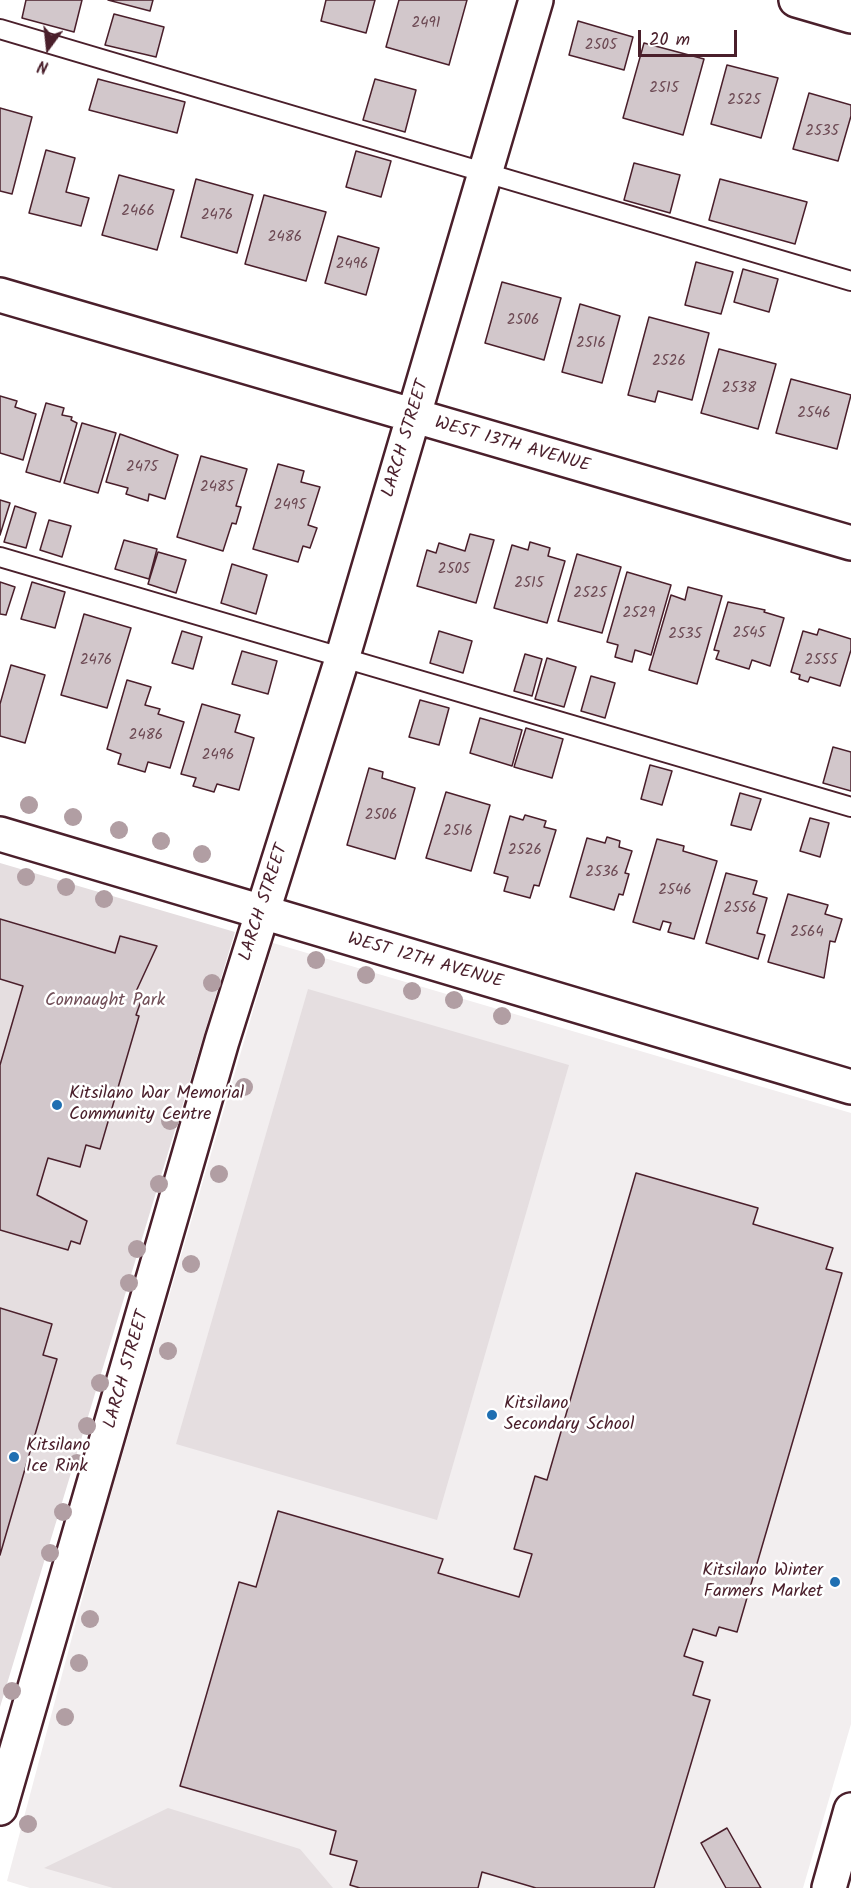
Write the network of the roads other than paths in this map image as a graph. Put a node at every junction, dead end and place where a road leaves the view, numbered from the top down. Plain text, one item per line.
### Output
1 (536, 0) edge
2 (796, 0) edge
3 (851, 16) edge
4 (0, 29) edge
5 (487, 173) junction
6 (851, 281) edge
7 (0, 295) edge
8 (413, 417) junction
9 (851, 543) edge
10 (0, 557) edge
11 (342, 659) junction
12 (851, 807) edge
13 (0, 834) edge
14 (264, 914) junction
15 (851, 1087) edge
16 (0, 1808) edge
17 (851, 1810) edge
18 (829, 1888) edge

1 - 5 street, LARCH STREET
2 - 3 street
4 - 5 lane
5 - 6 lane
5 - 8 street, LARCH STREET
7 - 8 street, WEST 13TH AVENUE
8 - 9 street, WEST 13TH AVENUE
8 - 11 street, LARCH STREET
10 - 11 lane
11 - 12 lane
11 - 14 street, LARCH STREET
13 - 14 street, WEST 12TH AVENUE
14 - 15 street, WEST 12TH AVENUE
14 - 16 street, LARCH STREET
17 - 18 street

